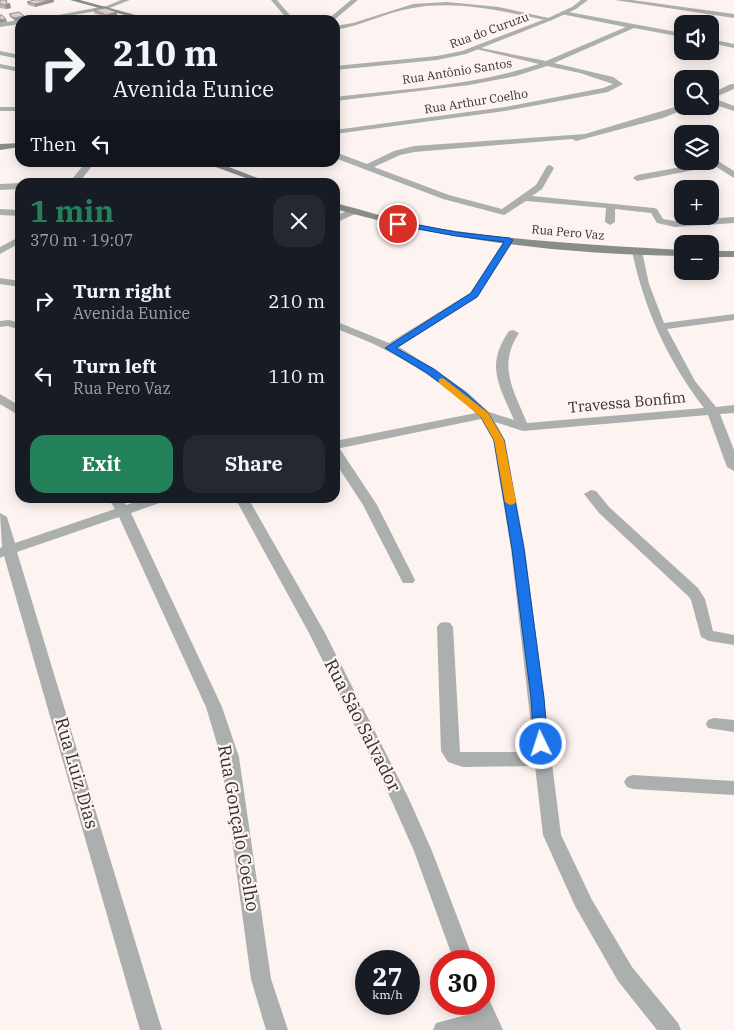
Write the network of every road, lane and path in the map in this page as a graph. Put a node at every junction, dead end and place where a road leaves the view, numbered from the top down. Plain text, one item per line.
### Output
1 (72, 0) edge
2 (127, 0) edge
3 (274, 0) edge
4 (355, 0) edge
5 (585, 0) edge
6 (618, 0) edge
7 (629, 1) edge
8 (105, 8) junction
9 (563, 13) junction
10 (65, 15) edge
11 (132, 15) edge
12 (287, 15) edge
13 (336, 15) edge
14 (734, 16) edge
15 (550, 19) junction
16 (15, 23) edge
17 (0, 25) edge
18 (633, 26) junction
19 (340, 27) edge
20 (674, 34) edge
21 (719, 43) edge
22 (734, 46) edge
23 (478, 48) junction
24 (0, 54) edge
25 (15, 56) edge
26 (547, 62) junction
27 (0, 66) edge
28 (340, 68) edge
29 (15, 69) edge
30 (734, 86) edge
31 (719, 94) edge
32 (340, 98) edge
33 (719, 102) edge
34 (734, 108) edge
35 (0, 109) edge
36 (15, 109) edge
37 (674, 111) edge
38 (340, 131) edge
39 (584, 136) junction
40 (15, 146) edge
41 (0, 147) edge
42 (549, 148) dead end
43 (340, 157) edge
44 (719, 165) edge
45 (87, 167) edge
46 (220, 167) edge
47 (367, 167) junction
48 (550, 168) dead end
49 (674, 170) edge
50 (734, 175) edge
51 (78, 178) edge
52 (252, 178) edge
53 (637, 178) dead end
54 (15, 186) edge
55 (0, 187) edge
56 (524, 198) junction
57 (611, 206) junction
58 (340, 208) edge
59 (0, 212) edge
60 (352, 212) junction
61 (15, 213) edge
62 (340, 218) edge
63 (734, 220) edge
64 (610, 222) dead end
65 (0, 238) edge
66 (15, 240) edge
67 (509, 240) junction
68 (15, 243) edge
69 (0, 251) edge
70 (637, 251) junction
71 (674, 253) edge
72 (719, 254) edge
73 (734, 254) edge
74 (0, 281) edge
75 (15, 283) edge
76 (734, 317) edge
77 (1, 324) edge
78 (15, 325) edge
79 (340, 326) edge
80 (660, 326) junction
81 (512, 333) dead end
82 (390, 348) junction
83 (0, 398) edge
84 (15, 407) edge
85 (734, 409) edge
86 (713, 411) junction
87 (485, 416) junction
88 (523, 427) junction
89 (499, 440) junction
90 (340, 444) edge
91 (340, 460) edge
92 (734, 466) edge
93 (591, 494) dead end
94 (244, 503) edge
95 (119, 504) edge
96 (0, 517) edge
97 (5, 552) edge
98 (408, 580) dead end
99 (445, 627) dead end
100 (734, 640) edge
101 (714, 724) dead end
102 (734, 726) edge
103 (542, 759) junction
104 (633, 782) dead end
105 (734, 788) edge
106 (460, 950) edge
107 (487, 1018) edge
108 (151, 1030) edge
109 (277, 1030) edge
110 (444, 1030) edge
111 (670, 1030) edge

1 - 8 main road
2 - 8 street
3 - 12 street
4 - 13 street
5 - 9 street, Rua do Curuzu
6 - 7 street
7 - 14 street
8 - 10 street
8 - 11 main road
9 - 15 street, Rua do Curuzu
9 - 18 street
15 - 19 street
15 - 23 street, Rua do Curuzu
16 - 17 street
18 - 20 street
18 - 26 street, Rua Antônio Santos
21 - 22 street
23 - 26 street
23 - 28 street, Rua do Curuzu
24 - 25 street
26 - 32 street, Rua Antônio Santos
26 - 38 street, Rua Arthur Coelho
27 - 29 street
30 - 31 street
33 - 34 street
35 - 36 street
37 - 39 street
39 - 42 street
39 - 47 street
40 - 41 main road
43 - 47 street
44 - 50 street
45 - 51 street
46 - 52 main road
47 - 56 street
48 - 56 street
49 - 53 street
54 - 55 street
56 - 57 street
57 - 63 street
57 - 64 street
58 - 60 main road, Rua Pero Vaz
59 - 61 street
60 - 62 street
60 - 67 main road, Rua Pero Vaz
65 - 66 street
67 - 70 main road, Rua Pero Vaz
67 - 82 street
68 - 69 street
70 - 71 main road, Rua Pero Vaz
70 - 80 street
72 - 73 main road
74 - 75 street
76 - 80 street
77 - 78 street
79 - 82 street
80 - 86 street
81 - 88 street
82 - 87 street
83 - 84 street
85 - 86 street, Travessa Bonfim
86 - 88 street, Travessa Bonfim
86 - 92 street
87 - 88 street, Travessa Bonfim
87 - 89 street
87 - 90 street
88 - 89 street, Travessa Bonfim
89 - 103 street
91 - 98 street
93 - 100 street
94 - 106 street, Rua São Salvador
95 - 97 street
95 - 109 street, Rua Gonçalo Coelho
96 - 97 street, Rua Luiz Dias
97 - 108 street, Rua Luiz Dias
99 - 103 street
101 - 102 street
103 - 111 street
104 - 105 street
107 - 110 street

